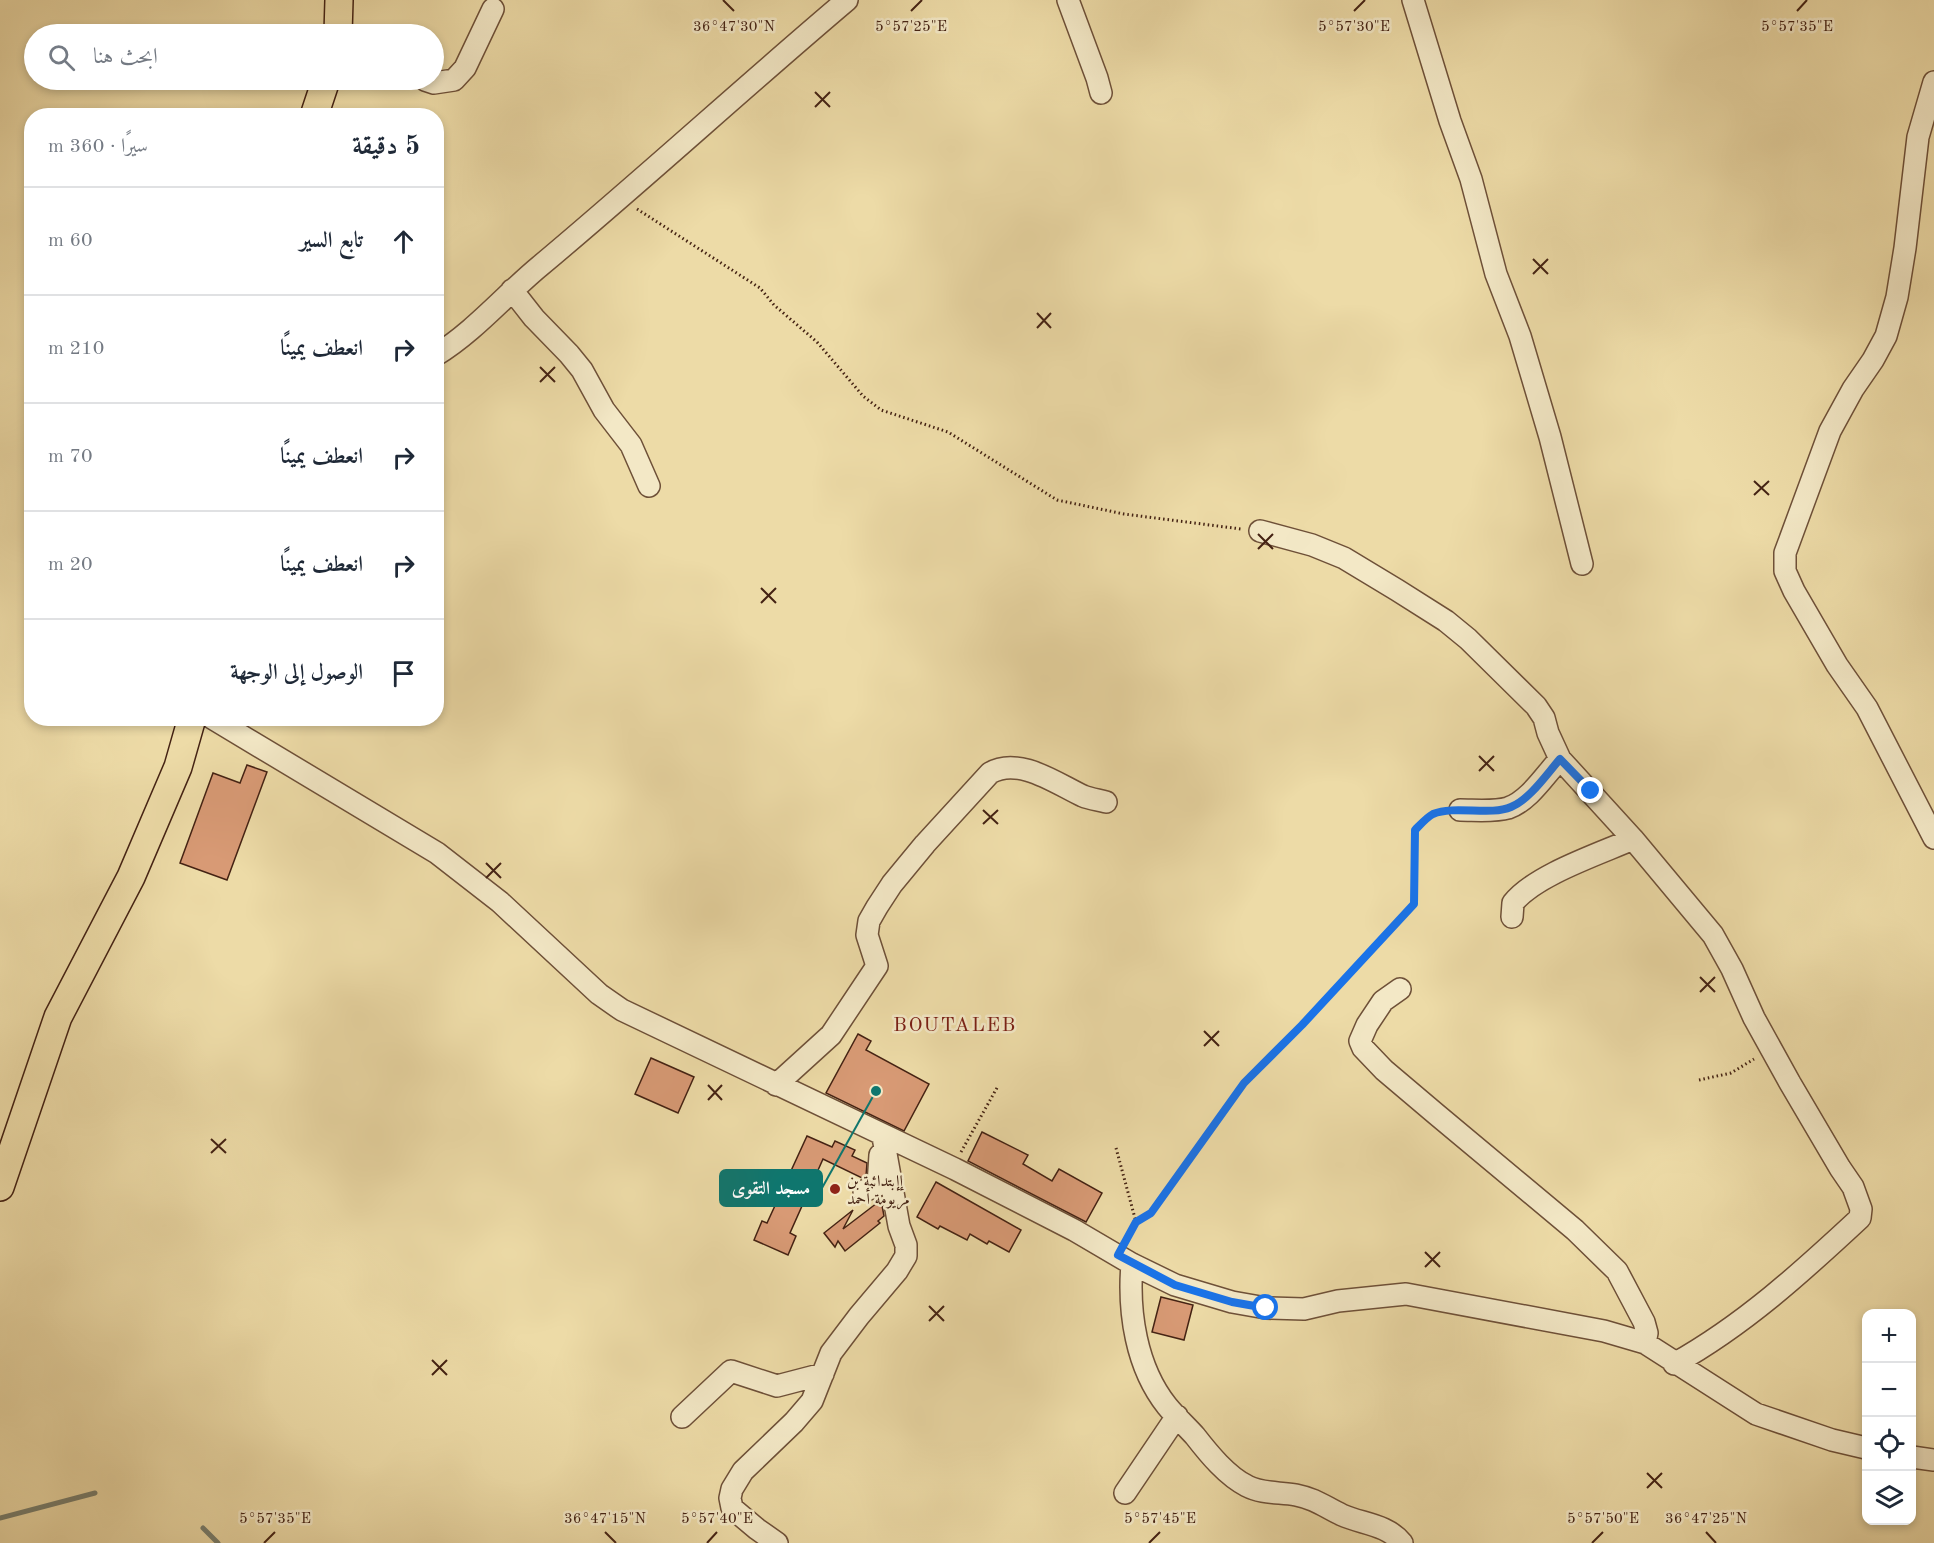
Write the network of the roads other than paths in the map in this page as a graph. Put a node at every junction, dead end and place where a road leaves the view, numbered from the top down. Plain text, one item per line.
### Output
1 (339, 0) edge
2 (847, 0) edge
3 (1068, 0) edge
4 (1413, 0) edge
5 (493, 9) dead end
6 (338, 24) edge
7 (444, 82) edge
8 (1934, 82) edge
9 (323, 90) edge
10 (1101, 93) dead end
11 (317, 108) edge
12 (512, 290) junction
13 (444, 349) edge
14 (649, 486) dead end
15 (1260, 531) road end
16 (1582, 564) dead end
17 (190, 726) edge
18 (225, 726) edge
19 (1560, 759) junction
20 (1106, 802) dead end
21 (1460, 810) road end
22 (1934, 838) edge
23 (1633, 839) junction
24 (1512, 917) dead end
25 (1400, 989) dead end
26 (776, 1085) junction
27 (884, 1142) junction
28 (0, 1187) edge
29 (864, 1191) dead end
30 (1125, 1259) junction
31 (1645, 1343) junction
32 (1674, 1364) junction
33 (823, 1374) junction
34 (1177, 1416) junction
35 (682, 1417) dead end
36 (1862, 1447) edge
37 (1916, 1458) edge
38 (1934, 1460) edge
39 (1125, 1493) dead end
40 (777, 1543) edge
41 (1402, 1543) edge

1 - 6 main road
2 - 12 street
3 - 10 street
4 - 16 street
5 - 7 street
8 - 22 street
9 - 11 main road
12 - 13 street
12 - 14 street
15 - 19 street
17 - 28 main road
18 - 26 street
19 - 21 street
19 - 23 street
20 - 26 street
23 - 24 street
23 - 32 street
25 - 31 street
26 - 27 street
27 - 29 street
27 - 30 street
27 - 33 street
30 - 31 street
30 - 34 street
31 - 32 street
32 - 36 street
33 - 35 street
33 - 40 street
34 - 39 street
34 - 41 street
37 - 38 street

